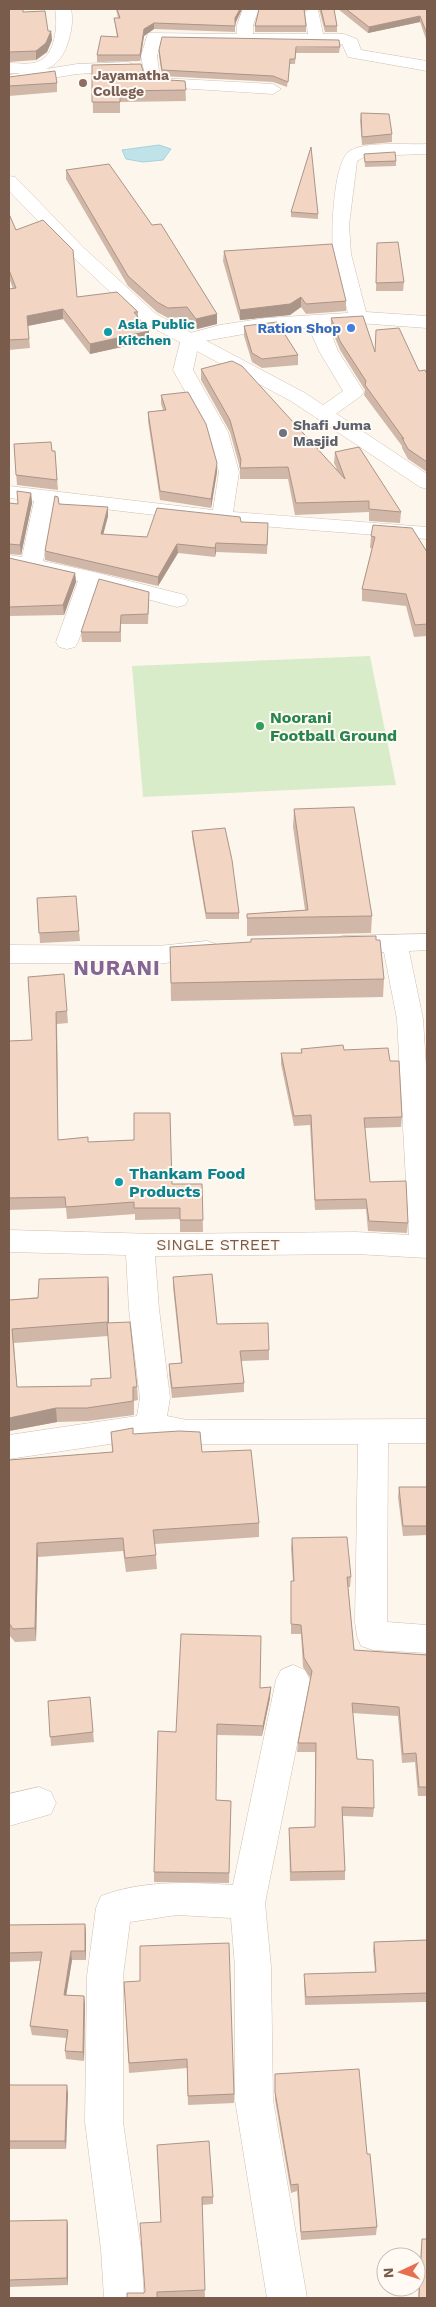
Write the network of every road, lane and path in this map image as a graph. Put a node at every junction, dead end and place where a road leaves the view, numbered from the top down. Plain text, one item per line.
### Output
1 (63, 9) edge
2 (251, 9) edge
3 (313, 13) dead end
4 (316, 39) junction
5 (245, 40) junction
6 (427, 66) edge
7 (9, 68) edge
8 (150, 68) junction
9 (9, 80) edge
10 (273, 89) dead end
11 (427, 149) edge
12 (9, 181) edge
13 (358, 317) junction
14 (316, 322) junction
15 (427, 322) edge
16 (190, 339) junction
17 (323, 414) junction
18 (427, 483) edge
19 (9, 492) edge
20 (45, 496) junction
21 (222, 517) junction
22 (427, 533) edge
23 (9, 561) edge
24 (31, 566) junction
25 (90, 577) junction
26 (177, 600) dead end
27 (67, 642) dead end
28 (427, 942) edge
29 (395, 943) junction
30 (316, 945) edge
31 (229, 948) edge
32 (9, 954) edge
33 (9, 1241) edge
34 (140, 1245) junction
35 (425, 1247) edge
36 (150, 1426) junction
37 (374, 1431) junction
38 (427, 1431) edge
39 (9, 1447) edge
40 (427, 1639) edge
41 (293, 1680) dead end
42 (247, 1902) junction
43 (124, 2298) edge
44 (287, 2298) edge

1 - 7 street
2 - 5 street
3 - 4 street
4 - 5 street
4 - 6 street
5 - 8 street
8 - 9 street
8 - 10 street
11 - 13 street
12 - 16 street
13 - 14 street
13 - 15 street
14 - 16 street
14 - 17 street
16 - 17 street
16 - 21 street
17 - 18 street
19 - 20 street
20 - 21 street
20 - 24 street
21 - 22 street
23 - 24 street
24 - 25 street
25 - 26 street
25 - 27 street
28 - 29 street
29 - 30 street
29 - 35 street
31 - 32 street
33 - 34 street, SINGLE STREET
34 - 35 street, SINGLE STREET
34 - 36 street
36 - 37 street
36 - 39 street
37 - 38 street
37 - 40 street
41 - 42 street
42 - 43 street
42 - 44 street

